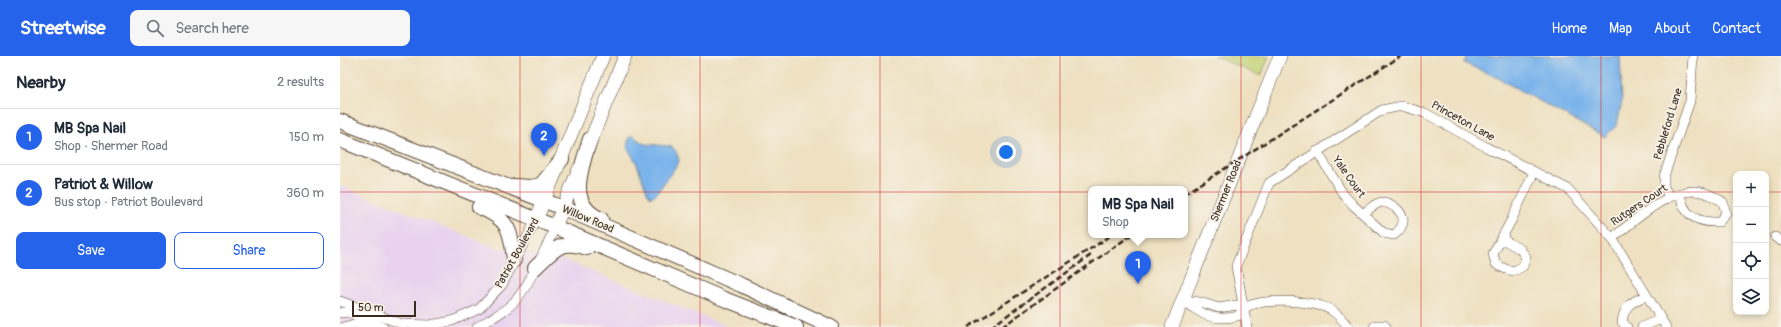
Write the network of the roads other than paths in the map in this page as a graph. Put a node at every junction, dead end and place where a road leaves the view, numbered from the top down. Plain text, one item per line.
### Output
1 (603, 56) edge
2 (625, 56) edge
3 (1280, 56) edge
4 (1694, 56) edge
5 (340, 121) edge
6 (590, 139) junction
7 (340, 140) edge
8 (1317, 151) junction
9 (562, 159) junction
10 (417, 172) junction
11 (1534, 172) junction
12 (497, 182) junction
13 (1680, 193) junction
14 (1669, 197) junction
15 (544, 201) junction
16 (563, 208) junction
17 (1363, 214) dead end
18 (536, 220) junction
19 (554, 227) junction
20 (1612, 238) junction
21 (1502, 239) dead end
22 (514, 260) junction
23 (535, 268) junction
24 (741, 285) junction
25 (1647, 295) junction
26 (724, 299) junction
27 (1183, 300) junction
28 (340, 301) edge
29 (1243, 309) junction
30 (340, 313) edge
31 (1663, 323) edge
32 (343, 327) edge
33 (376, 327) edge
34 (383, 327) edge
35 (477, 327) edge
36 (796, 327) edge
37 (831, 327) edge
38 (1172, 327) edge
39 (1247, 327) edge
40 (1350, 327) edge
41 (1374, 327) edge
42 (1386, 327) edge
43 (1627, 327) edge
44 (1642, 327) edge

1 - 9 main road, Patriot Boulevard
2 - 6 main road, Patriot Boulevard
3 - 27 main road, Shermer Road
4 - 14 street, Pebbleford Lane
5 - 12 main road, Willow Road
6 - 16 main road, Patriot Boulevard
6 - 24 main road
7 - 10 main road, Willow Road
8 - 11 street, Princeton Lane
8 - 17 street, Yale Court
8 - 29 street, Princeton Lane
9 - 12 main road
9 - 15 main road, Patriot Boulevard
10 - 18 main road, Willow Road
10 - 22 main road
11 - 20 street, Princeton Lane
11 - 21 street
12 - 15 main road, Willow Road
13 - 13 street, Rutgers Court
13 - 14 street, Rutgers Court
14 - 20 street, Rutgers Court
15 - 16 main road, Willow Road
15 - 18 main road, Patriot Boulevard
16 - 19 main road, Patriot Boulevard
16 - 24 main road, Willow Road
18 - 19 main road, Willow Road
18 - 22 street, Patriot Boulevard
19 - 23 street, Patriot Boulevard
19 - 26 main road, Willow Road
20 - 25 street, Princeton Lane
22 - 28 street, Patriot Boulevard
23 - 26 main road
23 - 35 street, Patriot Boulevard
24 - 37 main road, Willow Road
25 - 31 street, Princeton Lane
25 - 43 street
26 - 36 main road, Willow Road
27 - 29 street
27 - 38 main road, Shermer Road
29 - 39 street, Princeton Lane
29 - 40 street
30 - 34 street
31 - 44 street
32 - 33 street
41 - 42 street

